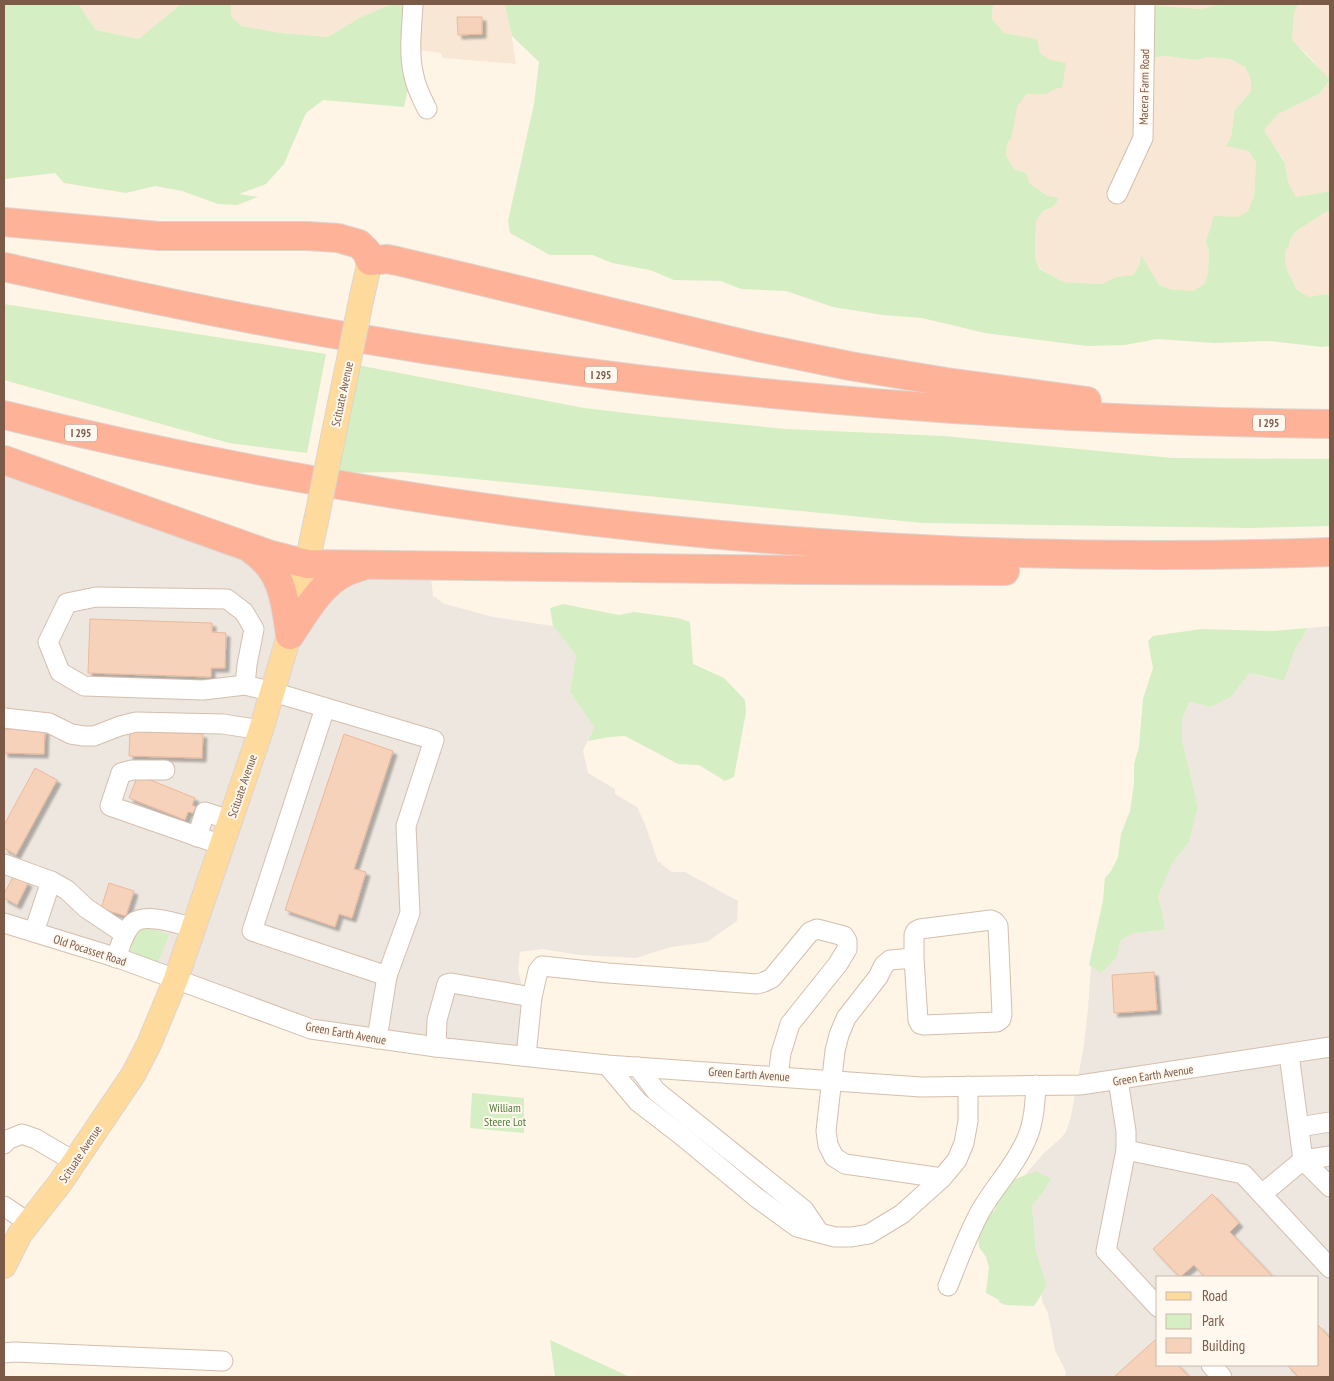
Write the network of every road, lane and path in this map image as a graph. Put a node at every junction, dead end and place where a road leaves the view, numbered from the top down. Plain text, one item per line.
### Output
1 (413, 4) edge
2 (1145, 4) edge
3 (427, 109) dead end
4 (1117, 194) dead end
5 (4, 222) edge
6 (370, 261) junction
7 (4, 268) edge
8 (4, 415) edge
9 (1207, 422) junction
10 (1330, 424) edge
11 (4, 460) edge
12 (235, 542) junction
13 (1330, 552) edge
14 (1260, 554) junction
15 (307, 564) junction
16 (374, 566) junction
17 (290, 635) junction
18 (245, 685) junction
19 (274, 692) junction
20 (325, 708) junction
21 (4, 718) edge
22 (261, 730) junction
23 (165, 770) dead end
24 (230, 820) junction
25 (197, 837) junction
26 (222, 845) junction
27 (4, 864) edge
28 (51, 881) junction
29 (4, 923) edge
30 (194, 928) junction
31 (34, 932) junction
32 (125, 934) junction
33 (116, 958) junction
34 (914, 958) junction
35 (387, 976) junction
36 (176, 979) junction
37 (532, 997) junction
38 (377, 1039) junction
39 (436, 1047) junction
40 (1330, 1047) edge
41 (1289, 1054) junction
42 (526, 1056) junction
43 (607, 1064) junction
44 (638, 1067) junction
45 (778, 1076) junction
46 (832, 1080) junction
47 (1118, 1080) junction
48 (968, 1086) junction
49 (1036, 1086) junction
50 (1330, 1122) edge
51 (1299, 1127) junction
52 (4, 1144) edge
53 (1126, 1150) junction
54 (1330, 1156) edge
55 (1303, 1160) junction
56 (74, 1162) junction
57 (942, 1178) junction
58 (1330, 1187) edge
59 (1262, 1194) junction
60 (4, 1206) edge
61 (29, 1223) junction
62 (819, 1232) junction
63 (4, 1266) edge
64 (1330, 1268) edge
65 (948, 1286) dead end
66 (1156, 1305) edge
67 (4, 1353) edge
68 (223, 1361) dead end
69 (1212, 1366) edge
70 (1222, 1377) edge

1 - 3 street
2 - 4 street, Macera Farm Road
5 - 6 highway
6 - 9 highway
6 - 15 main road, Scituate Avenue, bridge
7 - 9 highway, I 295
8 - 14 highway, I 295
9 - 10 highway, I 295
11 - 12 highway
12 - 15 highway
12 - 17 highway
13 - 14 highway, I 295
14 - 16 highway
15 - 16 highway
15 - 17 main road, Scituate Avenue
16 - 17 highway
17 - 19 main road, Scituate Avenue
18 - 18 street
18 - 19 street
19 - 20 street
19 - 22 main road, Scituate Avenue
20 - 35 street
20 - 35 street
21 - 22 street
22 - 24 main road, Scituate Avenue
23 - 25 street
24 - 25 street
24 - 26 main road, Scituate Avenue
25 - 26 street
26 - 30 main road, Scituate Avenue
27 - 28 street
28 - 31 street
28 - 32 street
29 - 31 street, Old Pocasset Road
30 - 32 street
30 - 36 main road, Scituate Avenue
31 - 33 street, Old Pocasset Road
32 - 33 street
33 - 36 street, Old Pocasset Road
34 - 34 street
34 - 46 street
35 - 38 street
36 - 38 street, Green Earth Avenue
36 - 56 main road, Scituate Avenue
37 - 39 street
37 - 42 street
37 - 45 street
38 - 39 street, Green Earth Avenue
39 - 42 street, Green Earth Avenue
40 - 41 street, Green Earth Avenue
41 - 47 street, Green Earth Avenue
41 - 51 street
42 - 43 street, Green Earth Avenue
43 - 44 street, Green Earth Avenue
43 - 62 street
44 - 45 street, Green Earth Avenue
44 - 62 street
45 - 46 street, Green Earth Avenue
46 - 48 street, Green Earth Avenue
46 - 57 street
47 - 49 street, Green Earth Avenue
47 - 53 street
48 - 49 street, Green Earth Avenue
48 - 57 street
49 - 65 street
50 - 51 street
51 - 55 street
52 - 56 street
53 - 59 street
53 - 66 street
54 - 55 street
55 - 58 street
55 - 59 street
56 - 61 main road, Scituate Avenue
57 - 62 street
59 - 64 street
60 - 61 street
61 - 63 main road, Scituate Avenue
67 - 68 street
69 - 70 street

